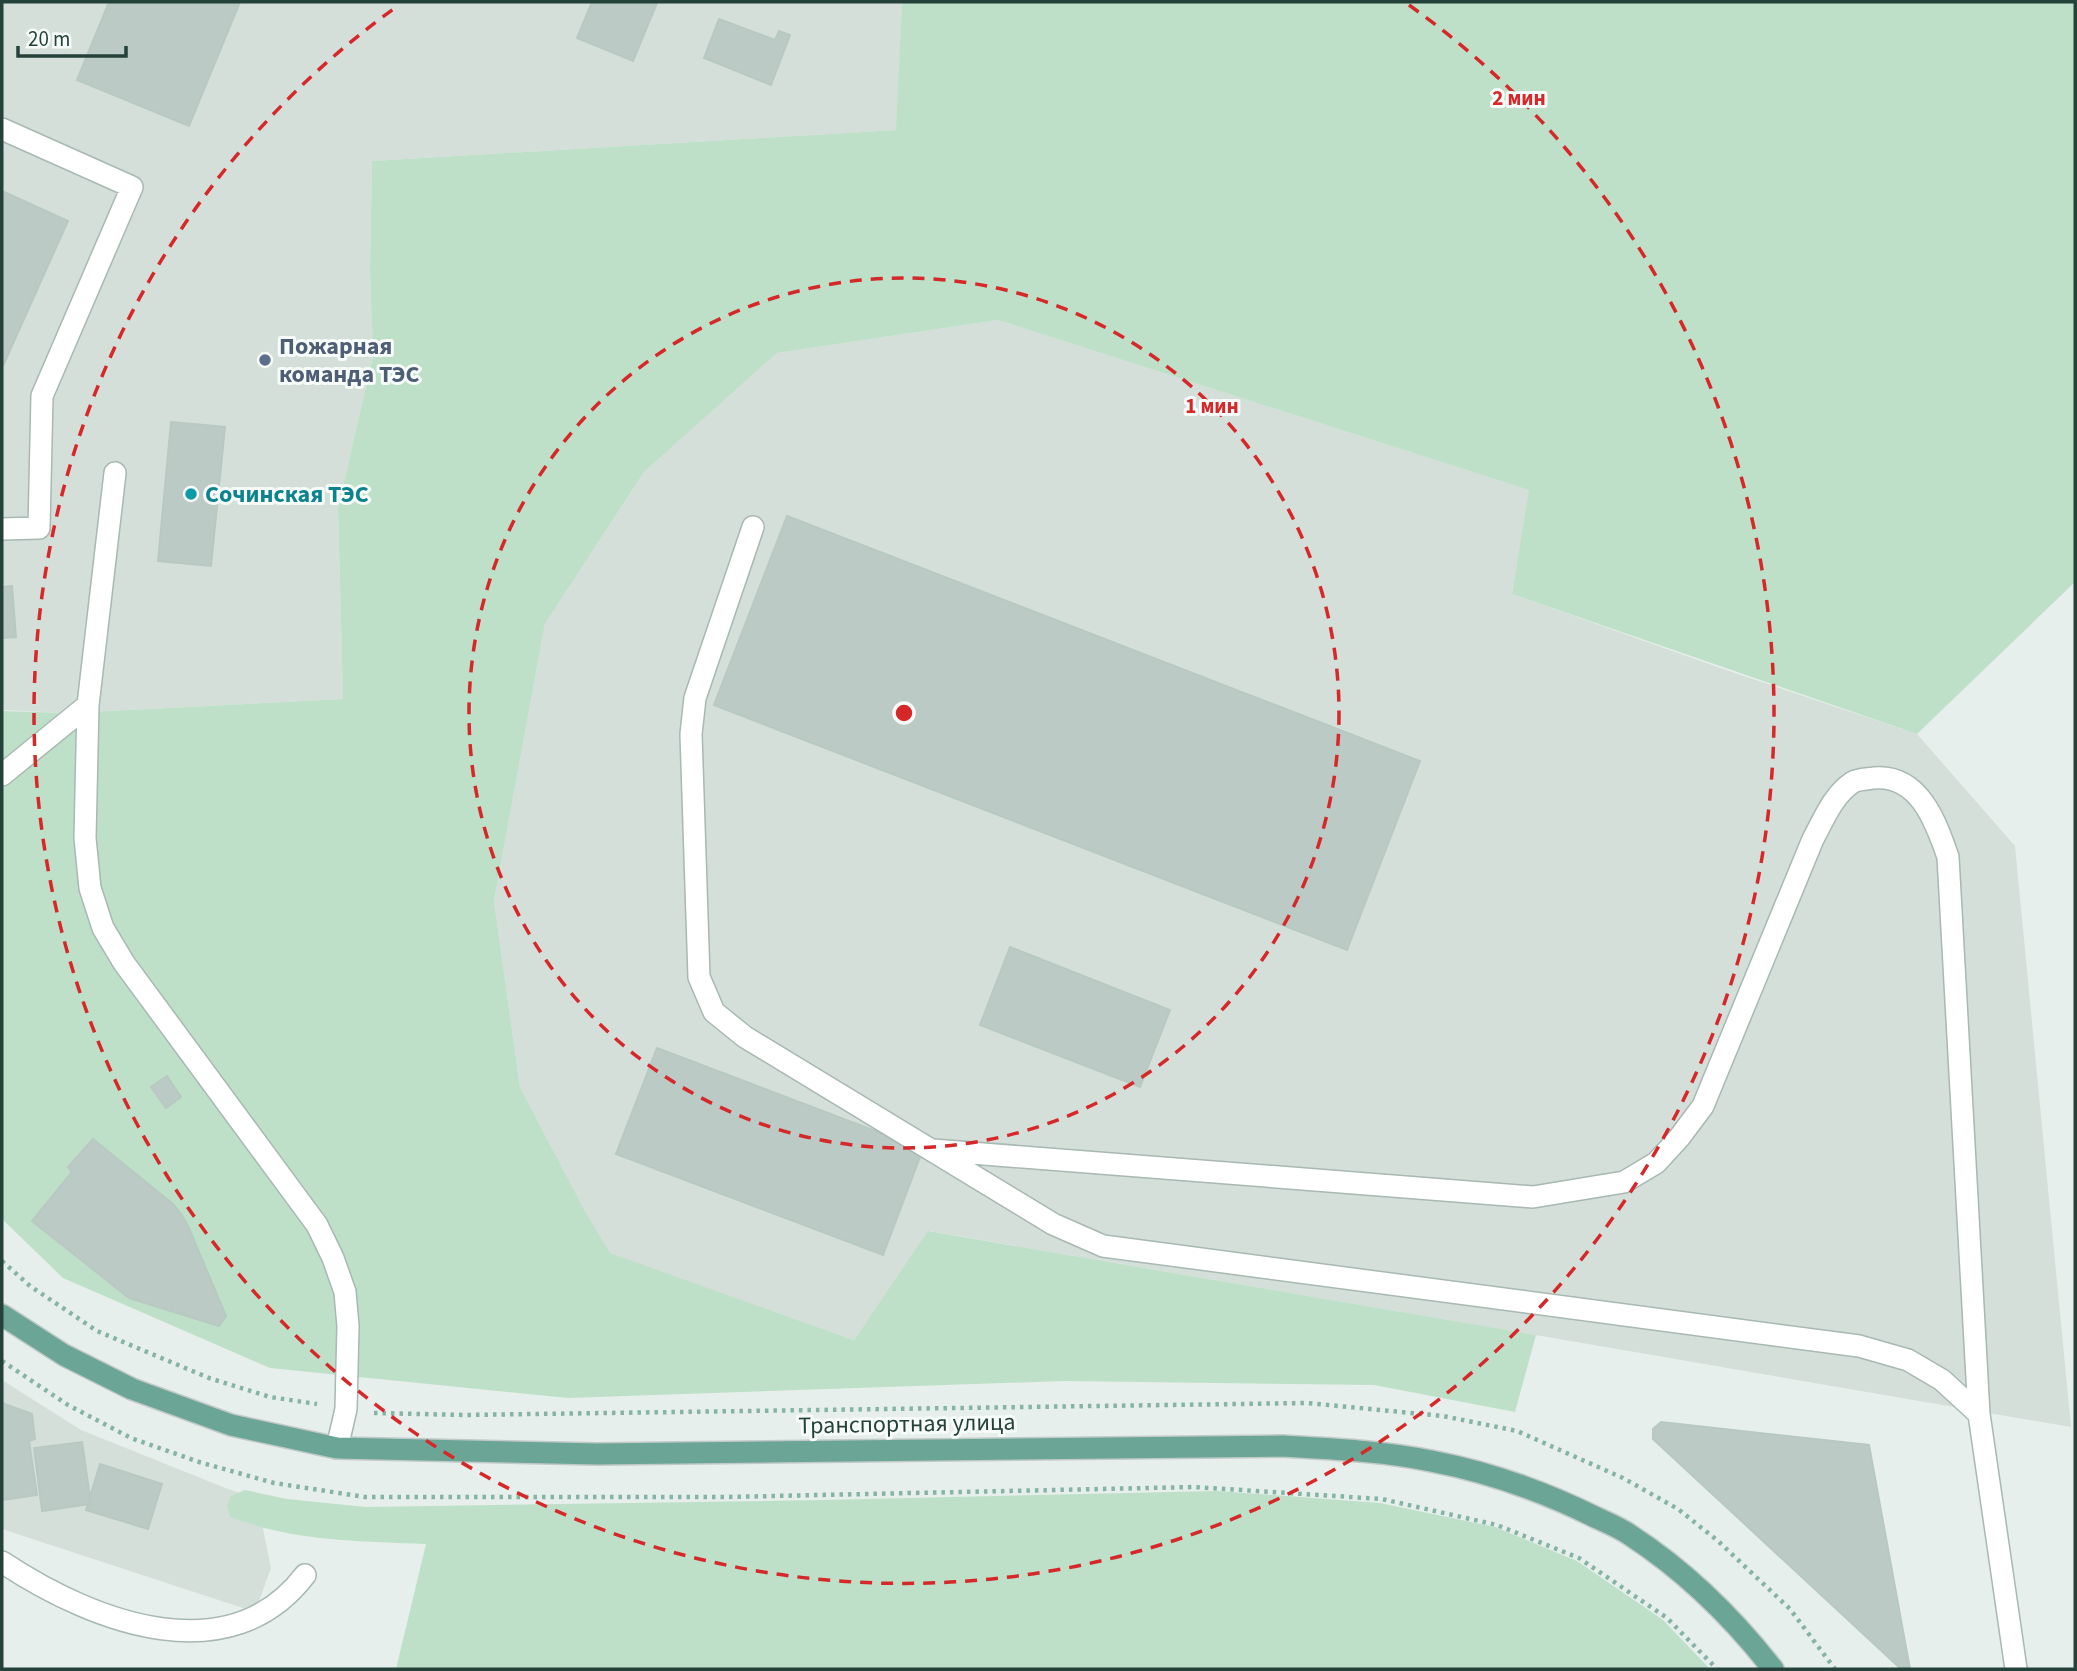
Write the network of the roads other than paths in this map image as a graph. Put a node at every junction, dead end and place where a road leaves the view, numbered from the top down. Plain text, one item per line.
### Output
1 (2, 129) edge
2 (115, 473) dead end
3 (753, 527) dead end
4 (2, 529) edge
5 (88, 705) junction
6 (2, 775) edge
7 (929, 1150) junction
8 (2, 1315) edge
9 (1979, 1414) junction
10 (337, 1448) junction
11 (2, 1562) edge
12 (305, 1575) dead end
13 (264, 1634) dead end
14 (139, 1646) dead end
15 (1773, 1669) edge
16 (2016, 1669) edge

1 - 4 lane
2 - 5 lane
3 - 7 lane
5 - 6 lane
5 - 10 lane
7 - 9 lane
7 - 9 lane
8 - 10 main road, Транспортная улица
9 - 16 lane
10 - 15 main road, Транспортная улица
11 - 14 lane
12 - 13 lane

